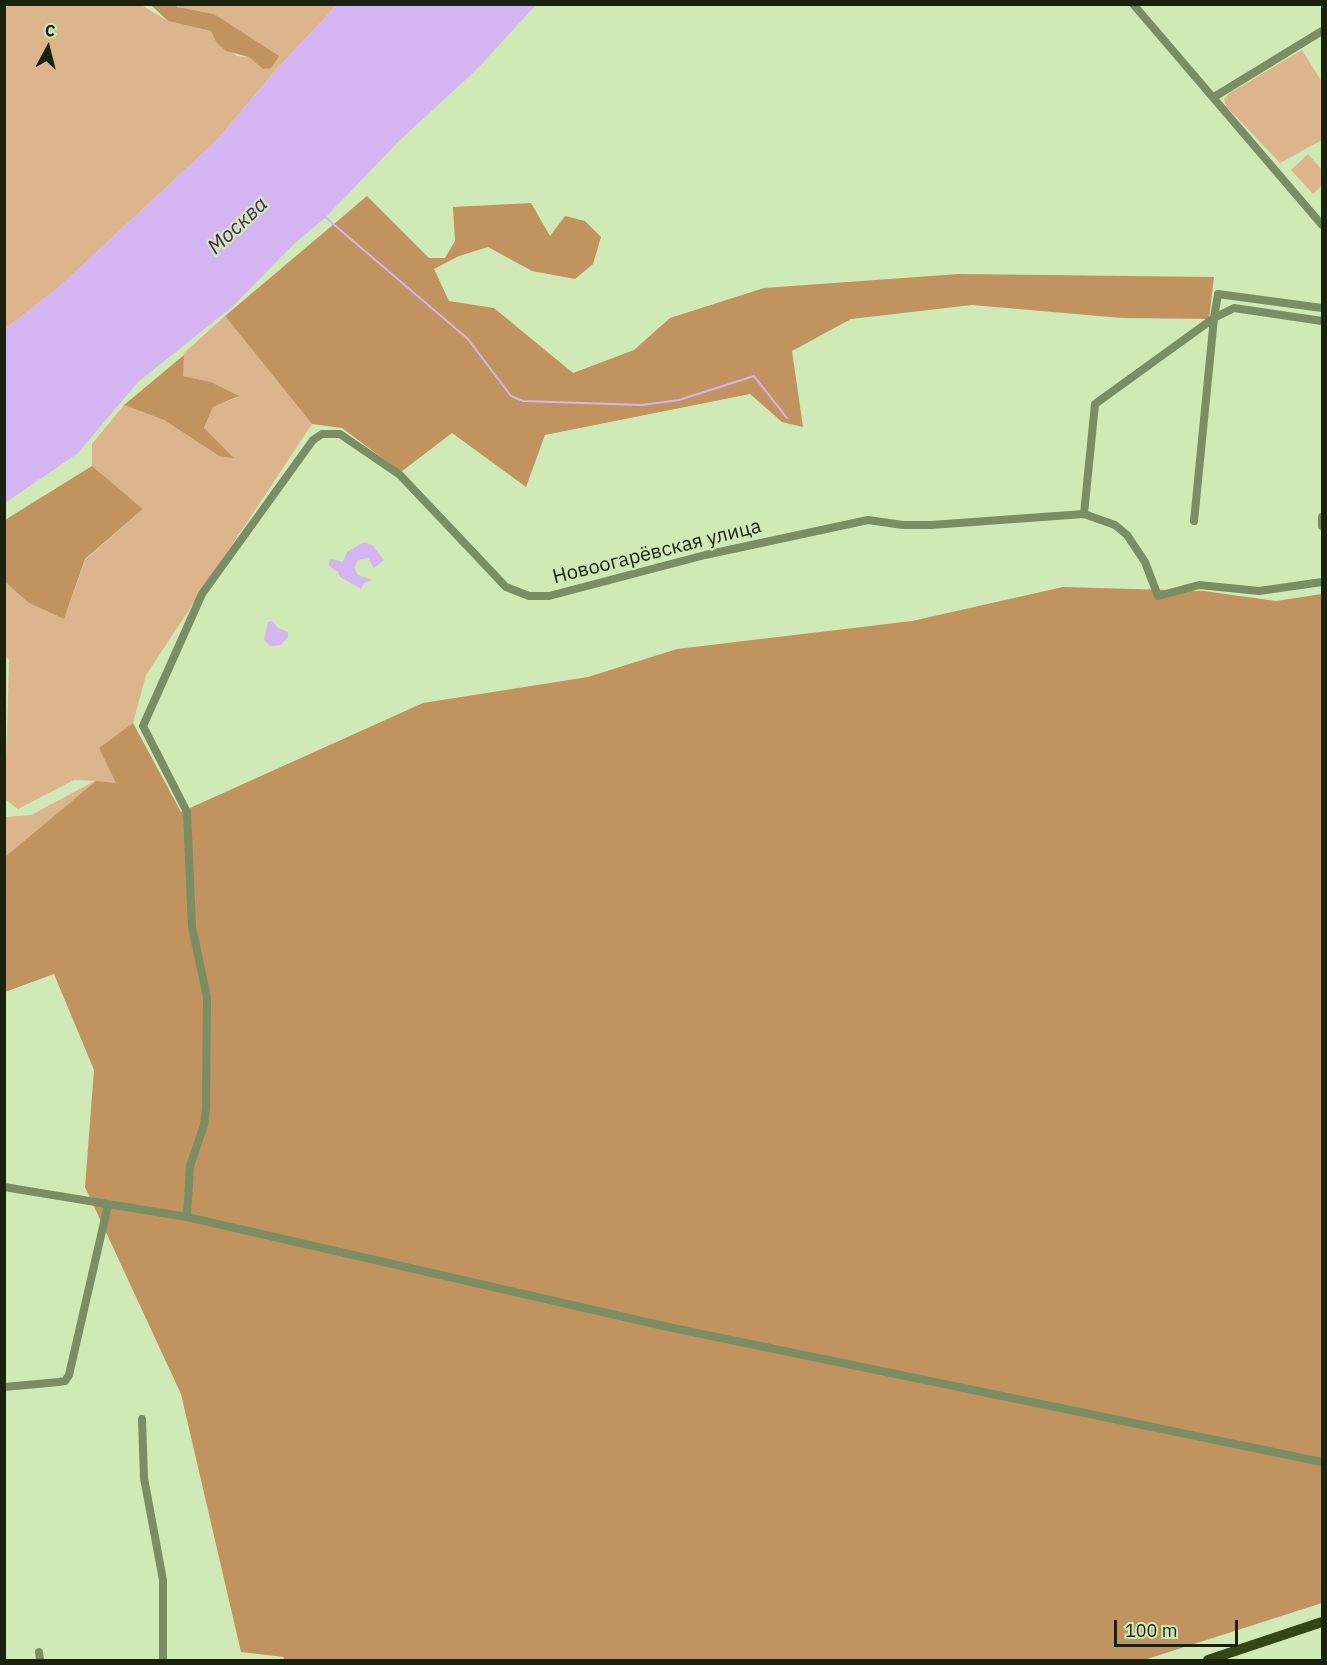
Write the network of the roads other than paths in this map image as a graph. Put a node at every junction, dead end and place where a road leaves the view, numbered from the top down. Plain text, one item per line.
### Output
1 (1133, 4) edge
2 (1323, 31) edge
3 (1214, 97) junction
4 (1323, 225) edge
5 (1323, 308) edge
6 (1214, 318) junction
7 (1323, 321) edge
8 (1084, 514) junction
9 (1194, 521) dead end
10 (1323, 582) edge
11 (4, 1187) edge
12 (108, 1204) junction
13 (187, 1217) junction
14 (4, 1387) edge
15 (142, 1419) dead end
16 (1323, 1462) edge
17 (1323, 1622) edge
18 (163, 1660) edge
19 (1208, 1660) edge

1 - 3 street
2 - 3 street
3 - 4 street
5 - 6 street
6 - 7 street
6 - 8 street
6 - 9 street
8 - 10 street, Новоогарёвская улица
8 - 13 street, Новоогарёвская улица
11 - 12 street
12 - 13 street
12 - 14 street
13 - 16 street
15 - 18 street
17 - 19 main road

